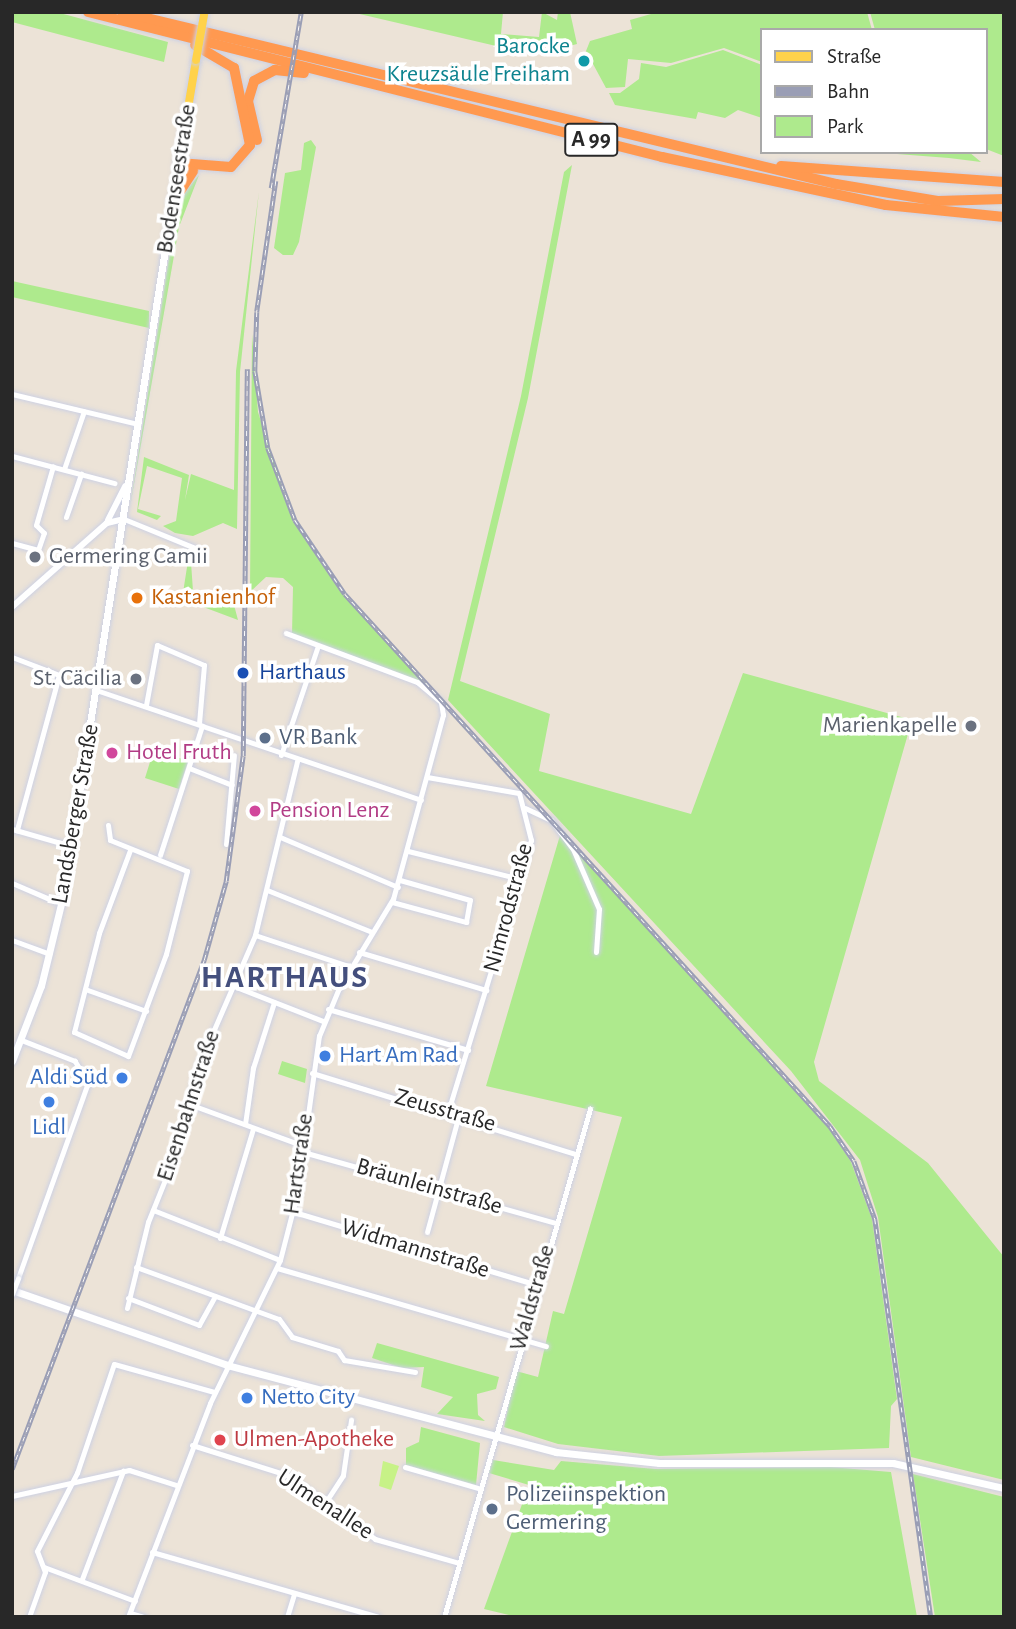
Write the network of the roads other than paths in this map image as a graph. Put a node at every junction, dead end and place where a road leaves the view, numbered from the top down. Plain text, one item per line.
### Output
1 (88, 12) edge
2 (121, 12) edge
3 (143, 12) edge
4 (204, 13) edge
5 (169, 25) junction
6 (156, 30) junction
7 (326, 74) junction
8 (753, 164) junction
9 (178, 166) junction
10 (194, 168) junction
11 (208, 170) junction
12 (1004, 182) edge
13 (1004, 199) edge
14 (173, 202) junction
15 (1004, 210) edge
16 (965, 214) junction
17 (1004, 216) edge
18 (153, 345) joint
19 (12, 394) edge
20 (84, 411) junction
21 (139, 424) junction
22 (12, 456) edge
23 (53, 466) junction
24 (64, 468) junction
25 (81, 474) junction
26 (130, 475) junction
27 (114, 483) dead end
28 (66, 517) dead end
29 (124, 519) junction
30 (107, 523) junction
31 (12, 543) edge
32 (195, 548) dead end
33 (12, 607) edge
34 (286, 633) dead end
35 (318, 646) junction
36 (12, 657) edge
37 (96, 690) junction
38 (146, 705) junction
39 (200, 725) junction
40 (234, 755) dead end
41 (281, 755) junction
42 (297, 761) junction
43 (189, 768) junction
44 (427, 777) junction
45 (232, 785) junction
46 (421, 800) junction
47 (525, 808) junction
48 (108, 825) dead end
49 (14, 829) edge
50 (280, 837) junction
51 (226, 844) dead end
52 (71, 846) junction
53 (131, 850) junction
54 (408, 851) junction
55 (160, 855) junction
56 (520, 878) junction
57 (12, 883) edge
58 (399, 884) junction
59 (267, 890) junction
60 (54, 901) dead end
61 (392, 902) junction
62 (372, 932) junction
63 (255, 935) junction
64 (12, 940) edge
65 (359, 952) junction
66 (596, 952) dead end
67 (50, 954) junction
68 (351, 967) junction
69 (231, 985) junction
70 (85, 989) junction
71 (486, 990) junction
72 (274, 1002) junction
73 (328, 1009) junction
74 (146, 1011) junction
75 (323, 1021) junction
76 (21, 1040) junction
77 (468, 1050) junction
78 (12, 1061) edge
79 (312, 1073) junction
80 (189, 1104) junction
81 (590, 1109) dead end
82 (448, 1111) junction
83 (459, 1114) junction
84 (245, 1124) junction
85 (253, 1129) junction
86 (304, 1149) junction
87 (576, 1154) junction
88 (439, 1190) junction
89 (153, 1210) junction
90 (294, 1212) junction
91 (555, 1223) junction
92 (427, 1232) dead end
93 (220, 1238) junction
94 (279, 1260) junction
95 (136, 1266) junction
96 (277, 1268) junction
97 (537, 1285) junction
98 (12, 1292) edge
99 (215, 1296) junction
100 (128, 1298) junction
101 (127, 1308) dead end
102 (254, 1312) junction
103 (521, 1341) junction
104 (546, 1346) dead end
105 (227, 1364) junction
106 (415, 1372) dead end
107 (214, 1392) junction
108 (351, 1420) dead end
109 (495, 1438) junction
110 (192, 1445) junction
111 (405, 1467) dead end
112 (123, 1471) junction
113 (73, 1479) junction
114 (176, 1485) junction
115 (1004, 1488) edge
116 (481, 1489) junction
117 (12, 1496) edge
118 (325, 1503) junction
119 (152, 1552) junction
120 (458, 1563) junction
121 (44, 1567) junction
122 (82, 1578) junction
123 (294, 1594) junction
124 (135, 1601) junction
125 (129, 1615) edge
126 (29, 1617) edge
127 (144, 1617) edge
128 (287, 1617) edge
129 (378, 1617) edge
130 (444, 1617) edge

1 - 6 highway, A 99
2 - 5 highway, A 99
3 - 5 highway
4 - 9 main road, Bodenseestraße, bridge
5 - 8 highway, A 99
6 - 7 highway, A 99
6 - 11 highway
7 - 11 highway
7 - 16 highway, A 99
8 - 12 highway
8 - 13 highway
9 - 10 highway
9 - 14 main road, Bodenseestraße
10 - 11 highway
10 - 14 highway
14 - 18 main road, Bodenseestraße
15 - 16 highway
16 - 17 highway
18 - 21 main road, Landsberger Straße
19 - 20 street
20 - 21 street
20 - 24 street
21 - 26 main road, Landsberger Straße
22 - 23 street
23 - 24 street
23 - 31 street
24 - 25 street
25 - 27 street
25 - 28 street
26 - 29 main road, Landsberger Straße
26 - 30 street
29 - 30 street
29 - 32 street
29 - 37 main road, Landsberger Straße
30 - 33 street
34 - 35 street
35 - 41 street
35 - 44 street, Hartstraße
36 - 49 street
37 - 38 street
37 - 52 main road, Landsberger Straße
38 - 39 street
38 - 39 street
39 - 41 street
39 - 43 street
40 - 45 street
41 - 42 street
42 - 46 street
42 - 50 street, Eisenbahnstraße
43 - 45 street
43 - 55 street
44 - 46 street, Hartstraße
44 - 47 street, Nimrodstraße
45 - 51 street
46 - 54 street, Hartstraße
47 - 56 street, Nimrodstraße
47 - 66 street
48 - 53 street
49 - 52 street
50 - 58 street
50 - 59 street, Eisenbahnstraße
52 - 67 main road, Landsberger Straße
53 - 55 street
53 - 70 street
54 - 56 street
54 - 58 street, Hartstraße
55 - 74 street
56 - 71 street, Nimrodstraße
57 - 60 street
58 - 61 street, Hartstraße
58 - 61 street
59 - 62 street
59 - 63 street, Eisenbahnstraße
61 - 62 street, Hartstraße
62 - 65 street, Hartstraße
63 - 68 street
63 - 69 street, Eisenbahnstraße
64 - 67 street
65 - 68 street, Hartstraße
65 - 71 street
67 - 76 main road, Landsberger Straße
68 - 73 street, Hartstraße
69 - 72 street
69 - 80 street, Eisenbahnstraße
70 - 74 street
70 - 74 street
71 - 77 street, Nimrodstraße
72 - 75 street
72 - 84 street
73 - 75 street, Hartstraße
73 - 77 street
75 - 79 street, Hartstraße
76 - 78 main road, Landsberger Straße
76 - 98 street, bridge
77 - 82 street, Nimrodstraße
79 - 82 street, Zeusstraße
79 - 86 street, Hartstraße
80 - 84 street, Bräunleinstraße
80 - 89 street, Eisenbahnstraße
81 - 87 street, Waldstraße
82 - 83 street, Zeusstraße
83 - 87 street, Zeusstraße
83 - 88 street
84 - 85 street, Bräunleinstraße
85 - 86 street, Bräunleinstraße
85 - 93 street
86 - 88 street, Bräunleinstraße
86 - 90 street, Hartstraße
87 - 91 street, Waldstraße
88 - 91 street, Bräunleinstraße
88 - 92 street
89 - 93 street
89 - 95 street, Eisenbahnstraße
90 - 94 street, Hartstraße
90 - 97 street, Widmannstraße
91 - 97 street, Waldstraße
93 - 94 street
94 - 96 street, Hartstraße
95 - 99 street
95 - 100 street, Eisenbahnstraße
96 - 102 street, Hartstraße
96 - 103 street
97 - 103 street, Waldstraße
98 - 105 main road
99 - 100 street
99 - 102 street
100 - 101 street, Eisenbahnstraße
102 - 105 street, Hartstraße
102 - 106 street
103 - 104 street
103 - 109 street, Waldstraße
105 - 107 street, Hartstraße
105 - 109 main road
107 - 110 street, Hartstraße
107 - 113 street
108 - 118 street
109 - 115 main road
109 - 116 street, Waldstraße
110 - 114 street, Hartstraße
110 - 118 street, Ulmenallee
111 - 116 street
112 - 113 street
112 - 114 street
112 - 122 street
113 - 117 street
113 - 121 street
114 - 119 street, Hartstraße
116 - 120 street, Waldstraße
118 - 120 street, Ulmenallee
119 - 123 street
119 - 124 street, Hartstraße
120 - 130 street, Waldstraße
121 - 122 street
121 - 126 street
122 - 124 street
123 - 128 street
123 - 129 street
124 - 125 street, Hartstraße
125 - 127 street

